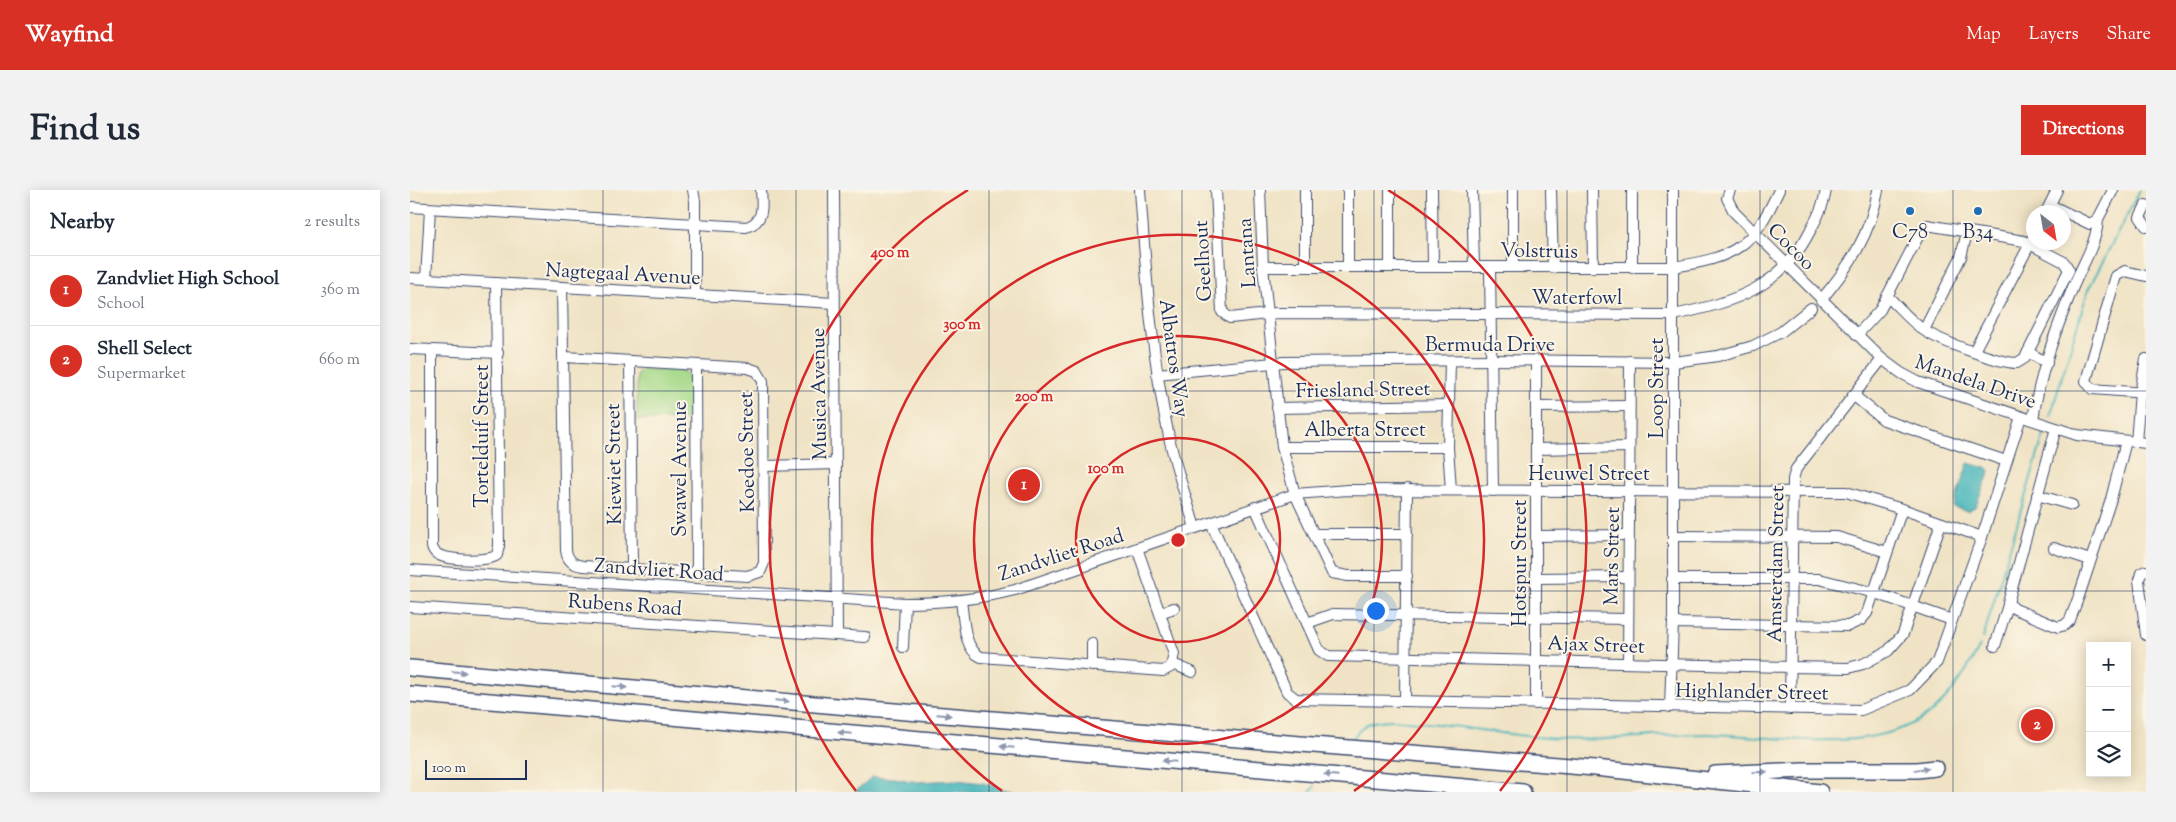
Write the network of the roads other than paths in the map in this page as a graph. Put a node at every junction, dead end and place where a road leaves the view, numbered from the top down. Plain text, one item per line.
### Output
1 (693, 190) edge
2 (761, 190) edge
3 (834, 190) edge
4 (1140, 190) edge
5 (1216, 190) edge
6 (1260, 190) edge
7 (1305, 190) edge
8 (1348, 190) edge
9 (1390, 190) edge
10 (1432, 190) edge
11 (1472, 190) edge
12 (1513, 190) edge
13 (1551, 190) edge
14 (1592, 190) edge
15 (1632, 190) edge
16 (1673, 190) edge
17 (1730, 190) edge
18 (1778, 190) edge
19 (1826, 190) edge
20 (1878, 190) edge
21 (2057, 190) edge
22 (2113, 190) edge
23 (2050, 205) edge
24 (2146, 205) edge
25 (410, 207) edge
26 (430, 209) junction
27 (2071, 217) edge
28 (2098, 219) junction
29 (696, 223) junction
30 (2146, 226) edge
31 (1967, 232) junction
32 (1755, 234) junction
33 (2026, 239) edge
34 (2027, 250) edge
35 (2047, 250) edge
36 (1390, 266) junction
37 (1434, 266) junction
38 (1787, 266) junction
39 (1263, 267) junction
40 (1305, 267) junction
41 (1348, 267) junction
42 (1474, 267) junction
43 (1490, 267) junction
44 (1513, 267) junction
45 (1673, 267) junction
46 (2068, 267) junction
47 (1553, 268) junction
48 (1593, 268) junction
49 (1632, 268) junction
50 (2081, 268) junction
51 (2146, 276) edge
52 (410, 278) edge
53 (426, 279) junction
54 (496, 283) junction
55 (562, 287) junction
56 (2060, 290) junction
57 (695, 295) junction
58 (1887, 296) junction
59 (1821, 300) junction
60 (2067, 302) junction
61 (834, 303) junction
62 (1811, 308) dead end
63 (1268, 314) junction
64 (1492, 314) junction
65 (1674, 315) junction
66 (1924, 330) junction
67 (1857, 334) junction
68 (410, 349) edge
69 (432, 350) junction
70 (1974, 351) junction
71 (2028, 352) junction
72 (498, 353) junction
73 (565, 357) junction
74 (1882, 359) junction
75 (2146, 359) edge
76 (630, 360) junction
77 (1492, 360) junction
78 (1450, 361) junction
79 (1536, 361) junction
80 (1630, 361) junction
81 (1674, 362) junction
82 (1273, 363) junction
83 (2047, 363) junction
84 (696, 365) junction
85 (1157, 374) junction
86 (2143, 393) edge
87 (1853, 395) junction
88 (1449, 405) junction
89 (1629, 406) junction
90 (1537, 407) junction
91 (1277, 408) junction
92 (2021, 417) junction
93 (2036, 421) junction
94 (2054, 427) junction
95 (2136, 442) edge
96 (1282, 447) junction
97 (1448, 447) junction
98 (1629, 447) junction
99 (1537, 449) junction
100 (2006, 461) junction
101 (836, 464) junction
102 (764, 466) junction
103 (1407, 489) junction
104 (1451, 490) junction
105 (1536, 490) junction
106 (1630, 490) junction
107 (1672, 490) junction
108 (1493, 491) junction
109 (1794, 492) junction
110 (1295, 494) junction
111 (2037, 495) junction
112 (2072, 506) dead end
113 (1255, 507) junction
114 (1902, 509) junction
115 (1211, 523) junction
116 (1941, 523) junction
117 (1195, 528) junction
118 (1314, 534) junction
119 (1407, 534) junction
120 (1628, 535) junction
121 (1537, 536) junction
122 (1673, 536) junction
123 (1794, 537) junction
124 (1982, 537) junction
125 (1137, 548) junction
126 (2054, 548) dead end
127 (1887, 552) junction
128 (465, 559) junction
129 (2090, 560) junction
130 (632, 568) junction
131 (410, 570) edge
132 (665, 571) junction
133 (697, 572) junction
134 (465, 573) junction
135 (2143, 573) edge
136 (1407, 576) junction
137 (1627, 577) junction
138 (1536, 578) junction
139 (1672, 579) junction
140 (1793, 579) junction
141 (666, 587) junction
142 (1875, 593) junction
143 (836, 598) junction
144 (961, 601) junction
145 (906, 603) junction
146 (2008, 604) junction
147 (1912, 606) junction
148 (410, 607) edge
149 (1174, 608) dead end
150 (1160, 613) junction
151 (1406, 616) junction
152 (1536, 618) junction
153 (1627, 619) junction
154 (1952, 620) junction
155 (1307, 623) junction
156 (1673, 623) junction
157 (1792, 626) junction
158 (838, 635) junction
159 (2146, 635) edge
160 (865, 637) dead end
161 (1092, 643) dead end
162 (1995, 646) dead end
163 (903, 647) dead end
164 (1405, 657) junction
165 (1536, 660) junction
166 (1628, 662) junction
167 (1173, 664) junction
168 (1671, 664) junction
169 (1092, 666) junction
170 (1791, 667) junction
171 (410, 668) edge
172 (1192, 672) dead end
173 (410, 694) edge
174 (1405, 701) junction
175 (1536, 704) junction
176 (1670, 707) junction
177 (1790, 709) junction
178 (1935, 768) dead end
179 (1658, 776) junction
180 (1523, 792) edge
181 (1820, 792) edge

1 - 29 street
2 - 29 street
3 - 61 street, Musica Avenue
4 - 85 street, Albatros Way
5 - 63 street, Geelhout
6 - 39 street, Lantana
7 - 40 street
8 - 41 street
9 - 36 street
10 - 37 street
11 - 42 street
12 - 44 street
13 - 47 street
14 - 48 street
15 - 49 street
16 - 45 street, Loop Street
17 - 32 street, Cocoo
18 - 32 street, Volstruis
19 - 38 street, Waterfowl
20 - 59 street
21 - 23 street
22 - 28 street
24 - 30 street
25 - 26 street
26 - 29 street
26 - 53 street
27 - 28 street
28 - 50 street
29 - 57 street
31 - 33 street
31 - 58 street
31 - 66 street
32 - 38 street, Cocoo
32 - 45 street, Volstruis
34 - 70 street
35 - 46 street
36 - 37 street, Volstruis
36 - 41 street, Volstruis
37 - 42 street, Volstruis
38 - 59 street, Cocoo
38 - 65 street, Waterfowl
39 - 40 street, Volstruis
39 - 63 street, Lantana
40 - 41 street, Volstruis
42 - 43 street, Volstruis
43 - 44 street, Volstruis
43 - 64 street
44 - 47 street, Volstruis
45 - 49 street, Volstruis
45 - 65 street, Loop Street
46 - 50 street
46 - 56 street
47 - 48 street, Volstruis
48 - 49 street, Volstruis
50 - 60 street
51 - 86 street
52 - 53 street, Nagtegaal Avenue
53 - 54 street, Nagtegaal Avenue
54 - 55 street, Nagtegaal Avenue
54 - 72 street, Tortelduif Street
55 - 57 street, Nagtegaal Avenue
55 - 73 street, Koedoe Street
56 - 60 street
56 - 71 street
57 - 61 street, Nagtegaal Avenue
58 - 66 street
58 - 67 street
59 - 67 street, Mandela Drive
60 - 83 street
61 - 101 street, Musica Avenue
62 - 81 street, Bermuda Drive
63 - 64 street, Waterfowl
63 - 82 street, Lantana
64 - 65 street, Waterfowl
64 - 77 street
65 - 81 street, Loop Street
66 - 70 street
67 - 74 street, Mandela Drive
68 - 69 street
69 - 72 street
69 - 128 street, Tortelduif Street
70 - 71 street
71 - 83 street
72 - 128 street, Tortelduif Street
73 - 76 street, Koedoe Street
73 - 130 street, Koedoe Street
74 - 87 street, Amsterdam Street
74 - 92 street, Mandela Drive
75 - 86 street
76 - 84 street, Koedoe Street
76 - 130 street, Kiewiet Street
77 - 78 street, Bermuda Drive
77 - 79 street, Bermuda Drive
77 - 108 street
78 - 82 street, Bermuda Drive
78 - 88 street
79 - 80 street, Bermuda Drive
79 - 90 street, Hotspur Street
80 - 81 street, Bermuda Drive
80 - 89 street, Mars Street
81 - 107 street, Loop Street
82 - 85 street, Bermuda Drive
82 - 91 street, Lantana
83 - 93 street
84 - 102 street, Koedoe Street
84 - 133 street, Swawel Avenue
85 - 117 street, Albatros Way
86 - 95 street
87 - 100 street
87 - 109 street, Amsterdam Street
88 - 91 street, Friesland Street
88 - 97 street
89 - 90 street
89 - 98 street, Mars Street
90 - 99 street, Hotspur Street
91 - 96 street, Lantana
92 - 93 street, Mandela Drive
92 - 100 street, Highlander Street
93 - 94 street, Mandela Drive
94 - 95 street, Mandela Drive
94 - 111 street
95 - 129 street
96 - 97 street, Alberta Street
96 - 110 street, Lantana
97 - 104 street
98 - 99 street
98 - 106 street, Mars Street
99 - 105 street, Hotspur Street
100 - 124 street, Highlander Street
101 - 102 street
101 - 143 street, Musica Avenue
102 - 133 street, Koedoe Street
103 - 104 street, Heuwel Street
103 - 110 street, Heuwel Street
103 - 119 street
104 - 108 street, Heuwel Street
105 - 106 street, Heuwel Street
105 - 108 street, Heuwel Street
105 - 121 street, Hotspur Street
106 - 107 street, Heuwel Street
106 - 120 street, Mars Street
107 - 109 street, Heuwel Street
107 - 122 street, Loop Street
109 - 114 street, Heuwel Street
109 - 123 street, Amsterdam Street
110 - 113 street, Heuwel Street
110 - 118 street, Lantana
111 - 112 street
111 - 146 street
113 - 115 street, Heuwel Street
113 - 155 street, Ajax Street
114 - 116 street, Heuwel Street
114 - 127 street
115 - 117 street, Heuwel Street
115 - 174 street, Highlander Street
116 - 124 street, Heuwel Street
116 - 147 street, Ajax Street
117 - 125 street, Zandvliet Road
118 - 119 street
118 - 136 street, Lantana
119 - 136 street
120 - 121 street
120 - 137 street, Mars Street
121 - 138 street, Hotspur Street
122 - 123 street
122 - 139 street, Loop Street
123 - 127 street
123 - 140 street, Amsterdam Street
124 - 154 street, Highlander Street
125 - 144 street, Zandvliet Road
125 - 150 street
126 - 129 street
127 - 142 street
128 - 134 street
129 - 146 street
130 - 132 street, Koedoe Street
131 - 134 street, Zandvliet Road
132 - 133 street, Koedoe Street
132 - 141 street
134 - 141 street, Zandvliet Road
135 - 159 street
136 - 151 street
137 - 138 street
137 - 153 street, Mars Street
138 - 152 street, Hotspur Street
139 - 140 street
139 - 156 street, Loop Street
140 - 142 street
140 - 157 street, Amsterdam Street
141 - 143 street, Zandvliet Road
142 - 147 street
142 - 157 street
143 - 145 street, Zandvliet Road
143 - 158 street
144 - 145 street, Zandvliet Road
144 - 169 street
145 - 163 street
146 - 162 street
147 - 154 street
147 - 170 street, Ajax Street
148 - 158 street, Rubens Road
149 - 150 street
150 - 167 street
151 - 152 street
151 - 155 street
151 - 164 street
152 - 153 street
152 - 165 street, Hotspur Street
153 - 166 street, Mars Street
154 - 177 street, Highlander Street
155 - 164 street, Ajax Street
156 - 157 street
156 - 168 street, Loop Street
157 - 170 street, Amsterdam Street
158 - 160 street, Rubens Road
161 - 169 street
164 - 165 street, Ajax Street
164 - 174 street
165 - 166 street, Ajax Street
165 - 175 street, Hotspur Street
166 - 168 street, Ajax Street
167 - 169 street
167 - 172 street
168 - 170 street, Ajax Street
168 - 176 street, Loop Street
170 - 177 street, Amsterdam Street
171 -> 179 highway
180 -> 173 highway
174 - 175 street, Highlander Street
175 - 176 street, Highlander Street
176 - 177 street, Highlander Street
179 -> 178 highway
179 - 181 highway

